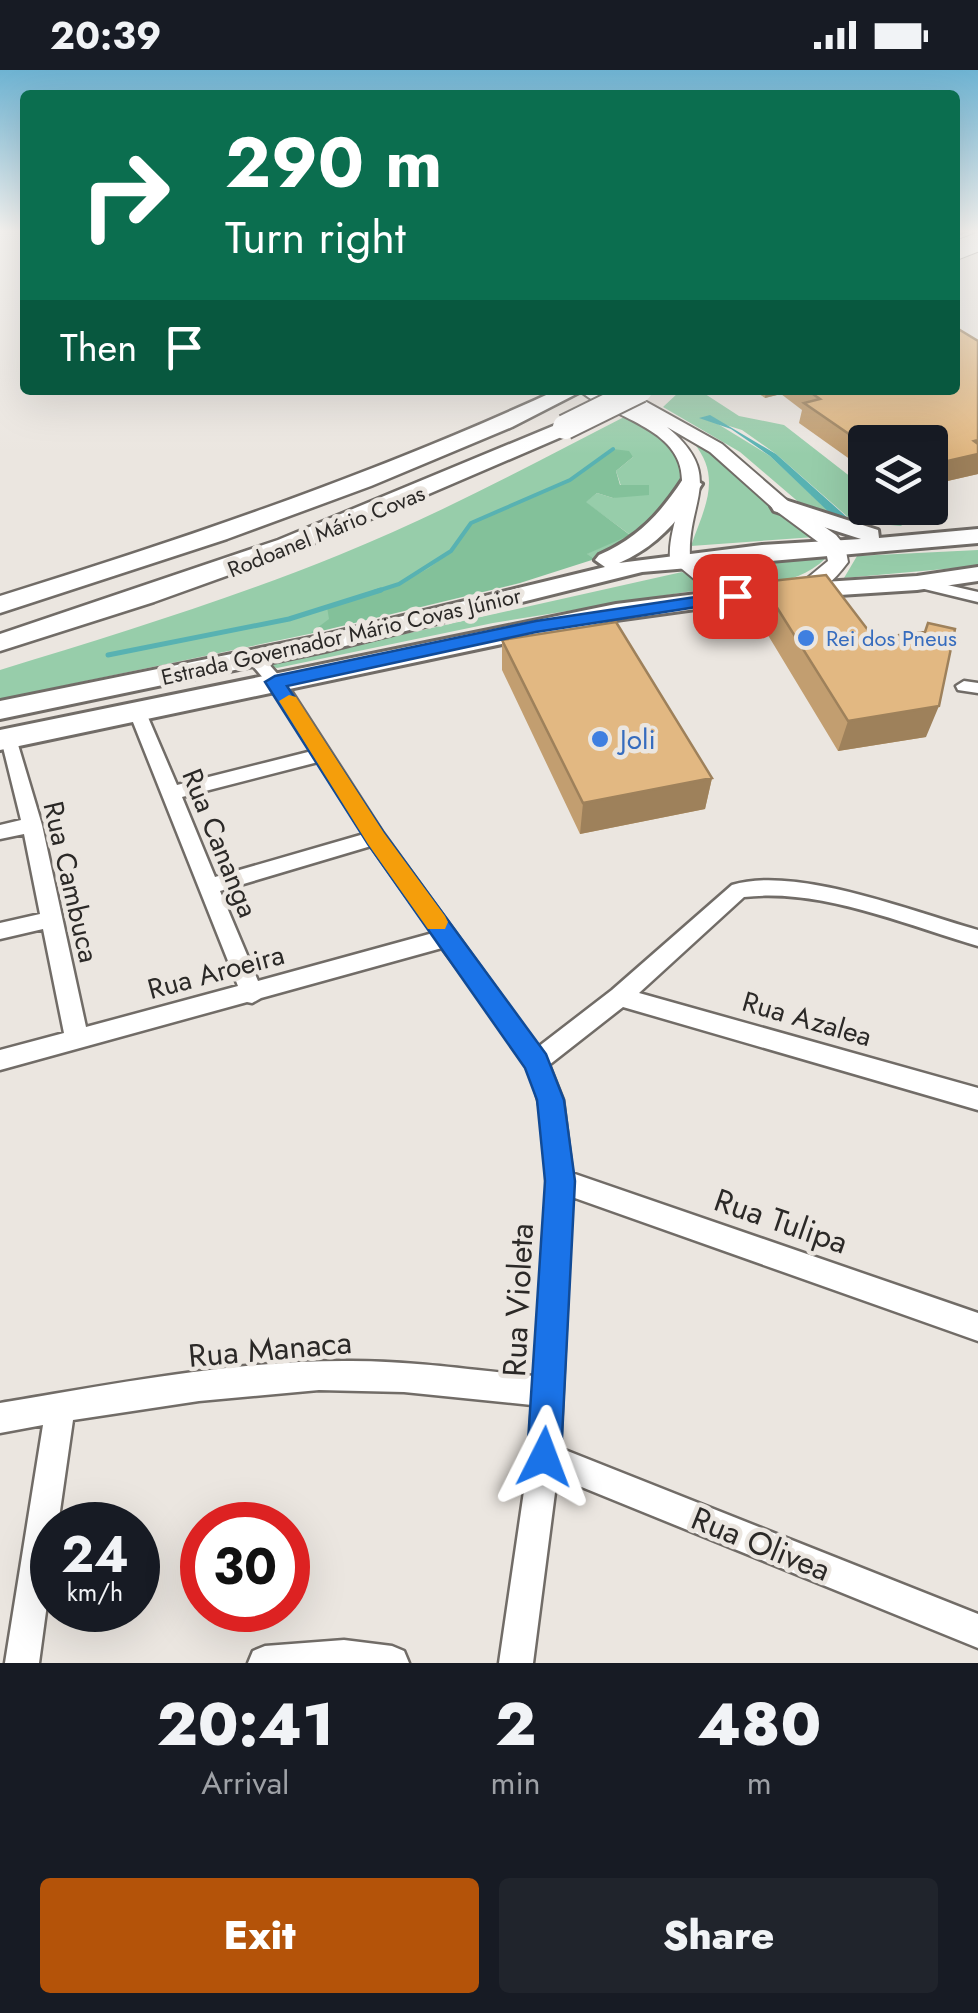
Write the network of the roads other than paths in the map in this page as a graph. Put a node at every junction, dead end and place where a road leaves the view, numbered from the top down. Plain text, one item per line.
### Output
1 (564, 395) edge
2 (596, 395) edge
3 (622, 395) edge
4 (630, 395) edge
5 (690, 484) junction
6 (782, 506) junction
7 (978, 536) edge
8 (913, 543) junction
9 (836, 546) junction
10 (680, 559) junction
11 (978, 574) edge
12 (917, 583) junction
13 (806, 590) junction
14 (761, 593) junction
15 (978, 597) edge
16 (0, 605) edge
17 (461, 610) junction
18 (0, 644) edge
19 (254, 658) junction
20 (275, 682) junction
21 (138, 712) junction
22 (2, 729) edge
23 (320, 755) junction
24 (170, 793) junction
25 (32, 825) junction
26 (2, 832) edge
27 (376, 838) junction
28 (207, 887) junction
29 (52, 919) junction
30 (0, 932) edge
31 (447, 938) junction
32 (978, 938) edge
33 (252, 994) junction
34 (620, 997) junction
35 (77, 1040) junction
36 (0, 1060) edge
37 (536, 1062) junction
38 (978, 1100) edge
39 (560, 1181) junction
40 (978, 1327) edge
41 (548, 1392) junction
42 (60, 1408) junction
43 (0, 1418) edge
44 (544, 1457) junction
45 (978, 1631) edge
46 (22, 1663) edge
47 (264, 1663) edge
48 (392, 1663) edge
49 (516, 1663) edge

1 - 16 highway, Rodoanel Mário Covas
2 - 5 main road
3 - 6 main road
4 - 18 highway, Rodoanel Mário Covas, bridge
5 - 10 main road
5 - 17 highway
6 - 8 highway
6 - 9 main road
7 - 8 highway
8 - 9 highway, Estrada Governador Mário Covas Júnior
9 - 10 highway, Estrada Governador Mário Covas Júnior
9 - 13 main road
10 - 14 main road
10 - 17 highway, Estrada Governador Mário Covas Júnior
11 - 12 highway, Estrada Governador Mário Covas Júnior
12 - 13 highway, Estrada Governador Mário Covas Júnior
12 - 15 street
13 - 14 highway, Estrada Governador Mário Covas Júnior
14 - 20 highway, Estrada Governador Mário Covas Júnior
17 - 19 highway, Estrada Governador Mário Covas Júnior
19 - 20 street, Rua Violeta
19 - 22 highway, Estrada Governador Mário Covas Júnior
20 - 21 highway, Estrada Governador Mário Covas Júnior
20 - 23 street, Rua Violeta
21 - 22 highway, Estrada Governador Mário Covas Júnior
21 - 24 street, Rua Cananga
22 - 25 street, Rua Cambuca
23 - 24 street
23 - 27 street, Rua Violeta
24 - 28 street, Rua Cananga
25 - 26 street
25 - 29 street, Rua Cambuca
27 - 28 street
27 - 31 street, Rua Violeta
28 - 33 street, Rua Cananga
29 - 30 street
29 - 35 street, Rua Cambuca
31 - 33 street, Rua Aroeira
31 - 37 street, Rua Violeta
32 - 34 street
33 - 35 street, Rua Aroeira
34 - 37 street
34 - 38 street, Rua Azalea
35 - 36 street, Rua Aroeira
37 - 39 street, Rua Violeta
39 - 40 street, Rua Tulipa
39 - 41 street, Rua Violeta
41 - 42 street, Rua Manaca
41 - 44 street, Rua Violeta
42 - 43 street, Rua Manaca
42 - 46 street
44 - 45 street, Rua Olivea
44 - 49 street, Rua Violeta
47 - 48 street

